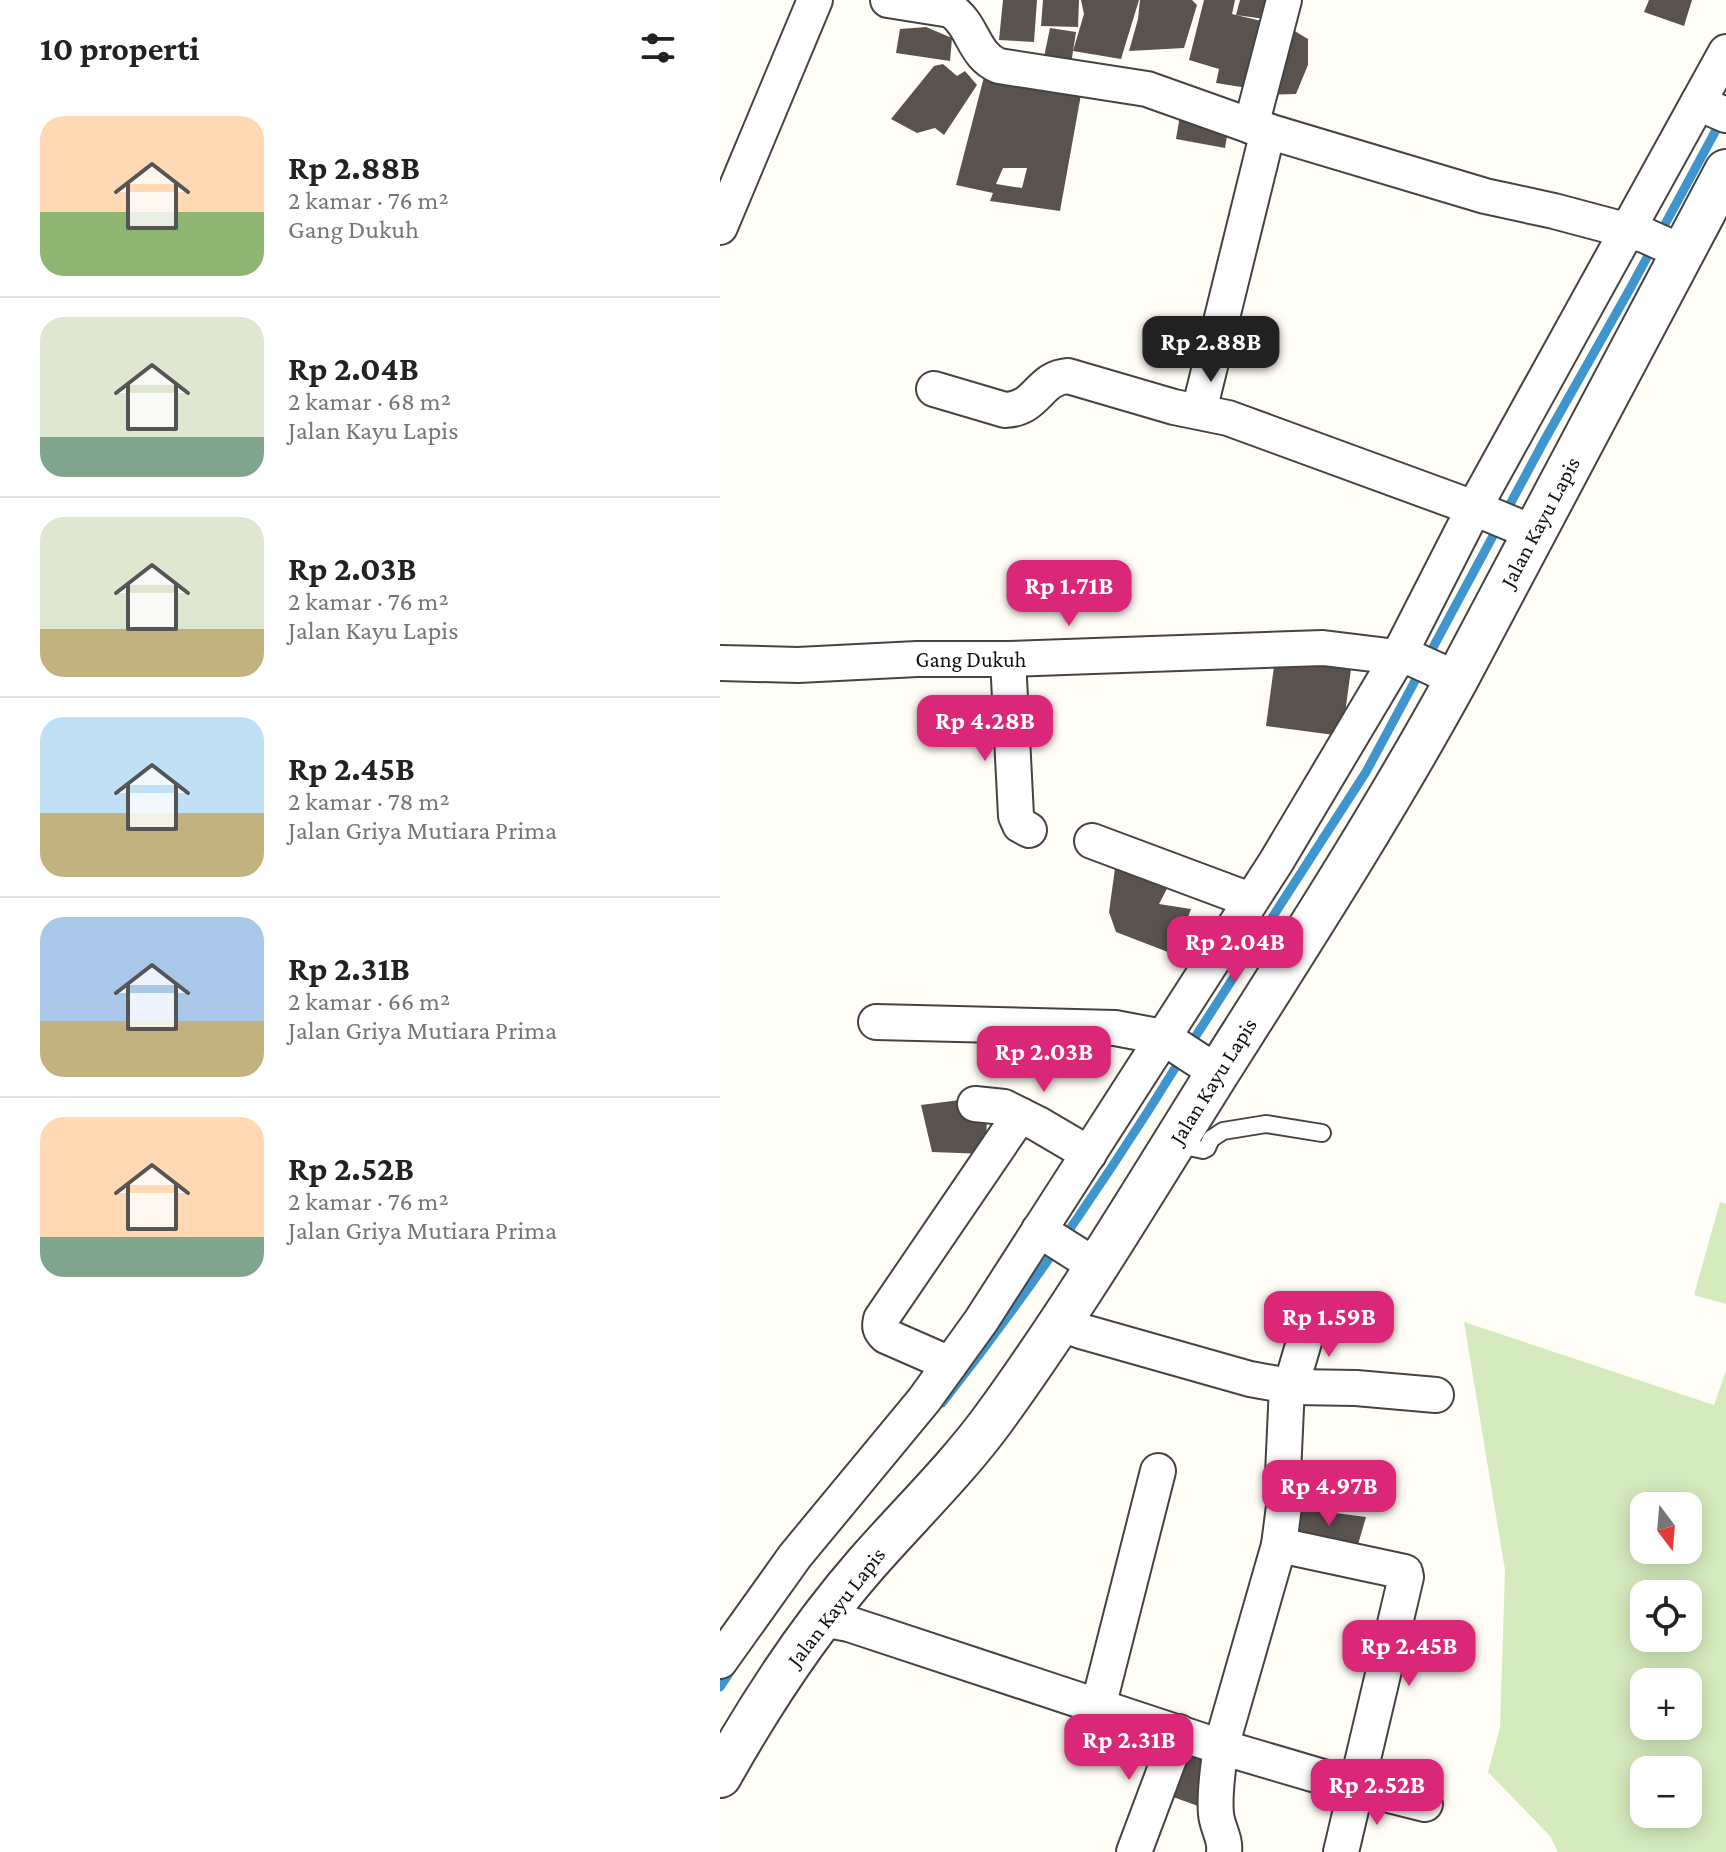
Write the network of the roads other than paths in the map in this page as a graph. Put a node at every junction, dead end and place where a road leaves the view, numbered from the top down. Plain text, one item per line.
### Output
1 (815, 0) edge
2 (888, 0) edge
3 (1284, 0) edge
4 (1726, 52) edge
5 (1713, 109) edge
6 (1260, 128) junction
7 (1726, 171) edge
8 (720, 227) edge
9 (1655, 240) junction
10 (934, 389) dead end
11 (1199, 411) junction
12 (1504, 520) junction
13 (1008, 659) junction
14 (720, 663) edge
15 (1426, 666) junction
16 (1029, 830) dead end
17 (1092, 841) dead end
18 (1250, 900) junction
19 (876, 1022) dead end
20 (1190, 1055) junction
21 (975, 1104) dead end
22 (1020, 1115) junction
23 (1322, 1133) dead end
24 (1173, 1144) junction
25 (1089, 1154) junction
26 (1065, 1246) junction
27 (1312, 1315) dead end
28 (1059, 1323) junction
29 (950, 1364) junction
30 (1289, 1386) junction
31 (1436, 1395) dead end
32 (1158, 1471) dead end
33 (1279, 1545) junction
34 (822, 1619) junction
35 (720, 1661) edge
36 (1098, 1707) junction
37 (1179, 1732) junction
38 (1221, 1747) junction
39 (720, 1776) edge
40 (1357, 1787) junction
41 (1425, 1804) dead end
42 (1134, 1852) edge
43 (1224, 1852) edge
44 (1341, 1852) edge

1 - 8 street
2 - 6 street
3 - 6 street
4 - 5 street
5 - 9 street
6 - 9 street
6 - 11 street
7 - 9 street, Jalan Kayu Lapis
9 - 12 street, Jalan Kayu Lapis
9 - 12 street
10 - 11 street
11 - 12 street
12 - 15 street, Jalan Kayu Lapis
12 - 15 street
13 - 14 street, Gang Dukuh
13 - 15 street, Gang Dukuh
13 - 16 street
15 - 18 street
15 - 20 street, Jalan Kayu Lapis
17 - 18 street
18 - 20 street
19 - 20 street
20 - 24 street, Jalan Kayu Lapis
20 - 25 street
21 - 22 street
22 - 25 street
22 - 29 street
23 - 24 lane
24 - 26 street, Jalan Kayu Lapis
25 - 26 street
26 - 28 street, Jalan Kayu Lapis
26 - 29 street
27 - 30 street
28 - 30 street
28 - 34 street, Jalan Kayu Lapis
29 - 35 street
30 - 31 street
30 - 33 street
32 - 36 street
33 - 38 street
33 - 40 street
34 - 36 street
34 - 39 street, Jalan Kayu Lapis
36 - 37 street
37 - 38 street
37 - 42 street
38 - 40 street
38 - 43 street
40 - 41 street
40 - 44 street

